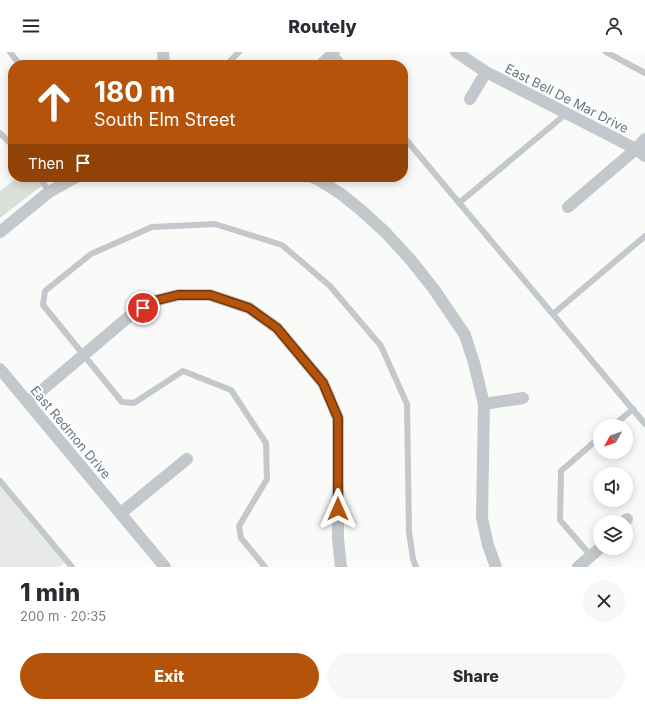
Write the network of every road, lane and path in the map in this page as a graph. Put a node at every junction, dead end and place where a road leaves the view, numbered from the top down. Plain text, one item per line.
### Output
1 (10, 52) edge
2 (239, 52) edge
3 (334, 52) edge
4 (456, 52) edge
5 (606, 52) edge
6 (16, 60) edge
7 (232, 60) edge
8 (326, 60) edge
9 (340, 60) edge
10 (486, 72) junction
11 (645, 73) edge
12 (470, 100) dead end
13 (567, 113) junction
14 (645, 139) edge
15 (408, 142) edge
16 (640, 152) edge
17 (43, 182) edge
18 (67, 182) edge
19 (322, 182) edge
20 (49, 192) junction
21 (459, 203) junction
22 (568, 207) dead end
23 (0, 232) edge
24 (645, 236) edge
25 (553, 314) junction
26 (83, 355) junction
27 (0, 369) edge
28 (523, 398) dead end
29 (28, 402) junction
30 (484, 404) junction
31 (633, 409) junction
32 (621, 419) edge
33 (645, 424) edge
34 (593, 443) edge
35 (187, 460) dead end
36 (0, 481) edge
37 (121, 513) junction
38 (591, 556) joint
39 (72, 567) edge
40 (165, 567) edge
41 (265, 567) edge
42 (342, 567) edge
43 (416, 567) edge
44 (496, 567) edge
45 (578, 567) edge

1 - 6 lane
2 - 7 lane
3 - 8 street
3 - 9 lane
4 - 10 street, East Bell De Mar Drive
5 - 11 lane
10 - 12 street
10 - 13 street, East Bell De Mar Drive
13 - 16 street, East Bell De Mar Drive
13 - 21 lane
14 - 16 street
15 - 21 lane
16 - 22 street
17 - 20 lane
18 - 20 street
19 - 30 street
20 - 23 street
21 - 25 lane
24 - 25 lane
25 - 31 lane
26 - 29 street
26 - 41 lane
26 - 42 street
26 - 43 lane
27 - 29 street, East Redmon Drive
28 - 30 street
29 - 37 street, East Redmon Drive
30 - 44 street
31 - 32 lane
31 - 33 lane
34 - 38 lane
35 - 37 street
36 - 39 lane
37 - 40 street, East Redmon Drive
38 - 45 street

